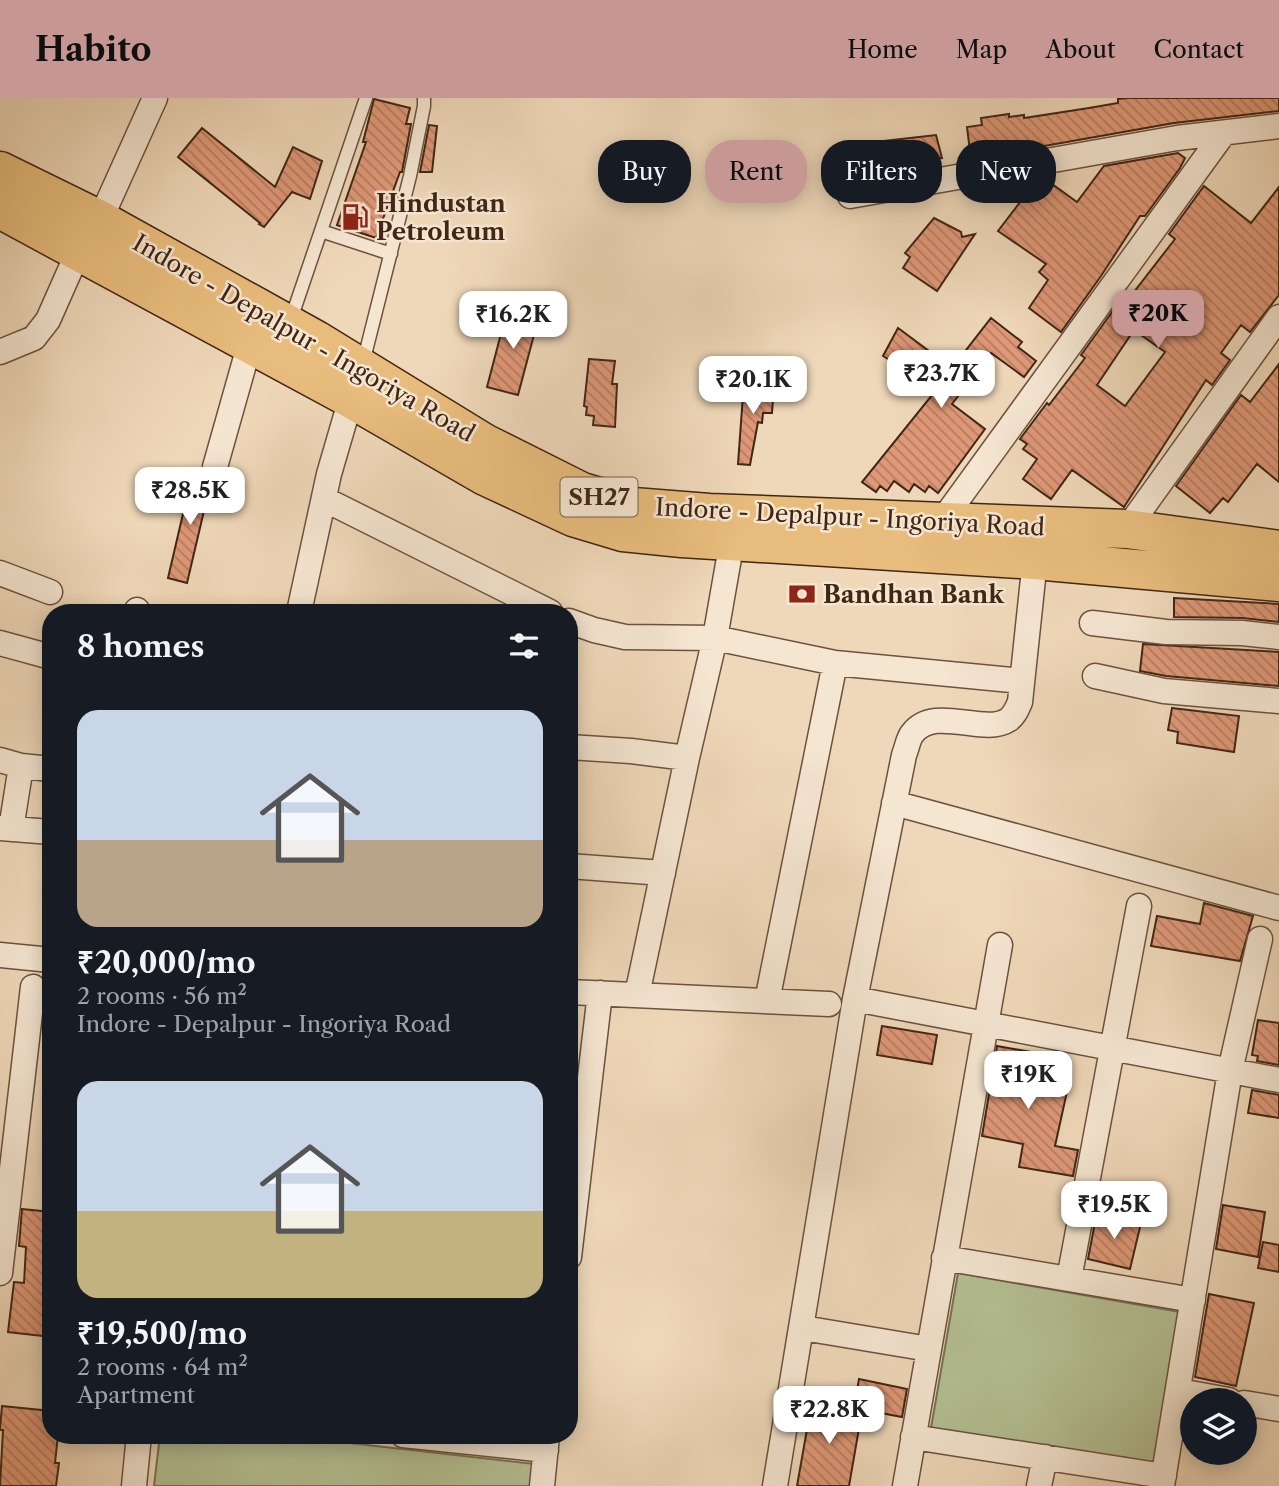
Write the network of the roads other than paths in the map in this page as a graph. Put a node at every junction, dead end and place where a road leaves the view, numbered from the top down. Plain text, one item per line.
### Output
1 (155, 98) edge
2 (366, 98) edge
3 (424, 98) edge
4 (1279, 126) edge
5 (1223, 134) junction
6 (0, 171) edge
7 (942, 179) edge
8 (0, 209) edge
9 (321, 230) junction
10 (90, 235) junction
11 (390, 254) junction
12 (1279, 317) edge
13 (289, 325) junction
14 (250, 343) junction
15 (0, 352) edge
16 (356, 383) junction
17 (215, 467) dead end
18 (324, 499) junction
19 (942, 521) junction
20 (1127, 529) junction
21 (732, 541) junction
22 (1279, 551) edge
23 (1035, 560) junction
24 (0, 573) edge
25 (1279, 582) edge
26 (50, 592) dead end
27 (301, 604) edge
28 (534, 604) edge
29 (1092, 623) dead end
30 (578, 624) edge
31 (1279, 637) edge
32 (715, 638) junction
33 (0, 643) edge
34 (42, 654) edge
35 (835, 663) junction
36 (1096, 676) dead end
37 (1022, 681) junction
38 (1279, 701) edge
39 (578, 748) edge
40 (687, 758) junction
41 (11, 763) edge
42 (42, 768) edge
43 (894, 803) junction
44 (6, 828) edge
45 (42, 831) edge
46 (578, 867) edge
47 (663, 873) junction
48 (1139, 906) dead end
49 (1279, 908) edge
50 (1260, 939) dead end
51 (1000, 945) dead end
52 (0, 956) edge
53 (42, 959) edge
54 (33, 987) dead end
55 (578, 992) edge
56 (600, 993) junction
57 (636, 995) junction
58 (855, 999) junction
59 (767, 1001) junction
60 (829, 1004) dead end
61 (986, 1024) junction
62 (1111, 1048) junction
63 (1230, 1071) junction
64 (1279, 1080) edge
65 (578, 1180) edge
66 (944, 1258) junction
67 (0, 1273) edge
68 (1069, 1279) junction
69 (1193, 1300) junction
70 (803, 1328) junction
71 (929, 1349) junction
72 (1179, 1391) joint
73 (1257, 1405) edge
74 (1279, 1409) edge
75 (913, 1437) junction
76 (138, 1444) edge
77 (547, 1444) edge
78 (1045, 1457) junction
79 (1163, 1481) edge
80 (134, 1486) edge
81 (541, 1486) edge
82 (775, 1486) edge
83 (905, 1486) edge
84 (1039, 1486) edge

1 - 10 street
2 - 9 lane
3 - 11 lane
4 - 5 street
5 - 7 street
5 - 19 street
6 - 10 main road, Indore - Depalpur - Ingoriya Road / SH27
8 - 10 main road, Indore - Depalpur - Ingoriya Road / SH27
9 - 11 lane
9 - 13 lane
10 - 13 main road, Indore - Depalpur - Ingoriya Road / SH27
10 - 14 main road, Indore - Depalpur - Ingoriya Road / SH27
10 - 15 street
11 - 16 lane
12 - 20 street
13 - 16 main road, Indore - Depalpur - Ingoriya Road / SH27
14 - 16 main road, Indore - Depalpur - Ingoriya Road / SH27
14 - 17 street
16 - 18 street
16 - 19 main road, Indore - Depalpur - Ingoriya Road / SH27
16 - 21 main road, Indore - Depalpur - Ingoriya Road / SH27
18 - 27 street
18 - 28 street
19 - 20 main road, Indore - Depalpur - Ingoriya Road / SH27
20 - 22 main road, Indore - Depalpur - Ingoriya Road / SH27
21 - 23 main road, Indore - Depalpur - Ingoriya Road / SH27
21 - 32 street
23 - 25 main road, Indore - Depalpur - Ingoriya Road / SH27
23 - 37 street
24 - 26 street
29 - 31 street
30 - 32 street
32 - 35 street
32 - 40 street
33 - 34 street
35 - 37 street
35 - 59 street
36 - 38 street
37 - 43 street
39 - 40 street
40 - 47 street
41 - 42 street
41 - 44 street
43 - 49 street
43 - 58 street
44 - 45 street
46 - 47 street
47 - 57 street
48 - 62 street
50 - 63 street
51 - 61 street
52 - 53 street
54 - 67 street
55 - 56 street
56 - 57 street
56 - 65 street
57 - 59 street
58 - 61 street
58 - 70 street
59 - 60 street
61 - 62 street
61 - 66 street
62 - 63 street
62 - 68 street
63 - 64 street
63 - 69 street
66 - 68 street
66 - 71 street
68 - 69 street
69 - 72 street
70 - 71 street
70 - 82 street
71 - 75 street
72 - 79 street
73 - 74 street
75 - 78 street
75 - 83 street
76 - 80 street
77 - 81 street
78 - 79 street
78 - 84 street

